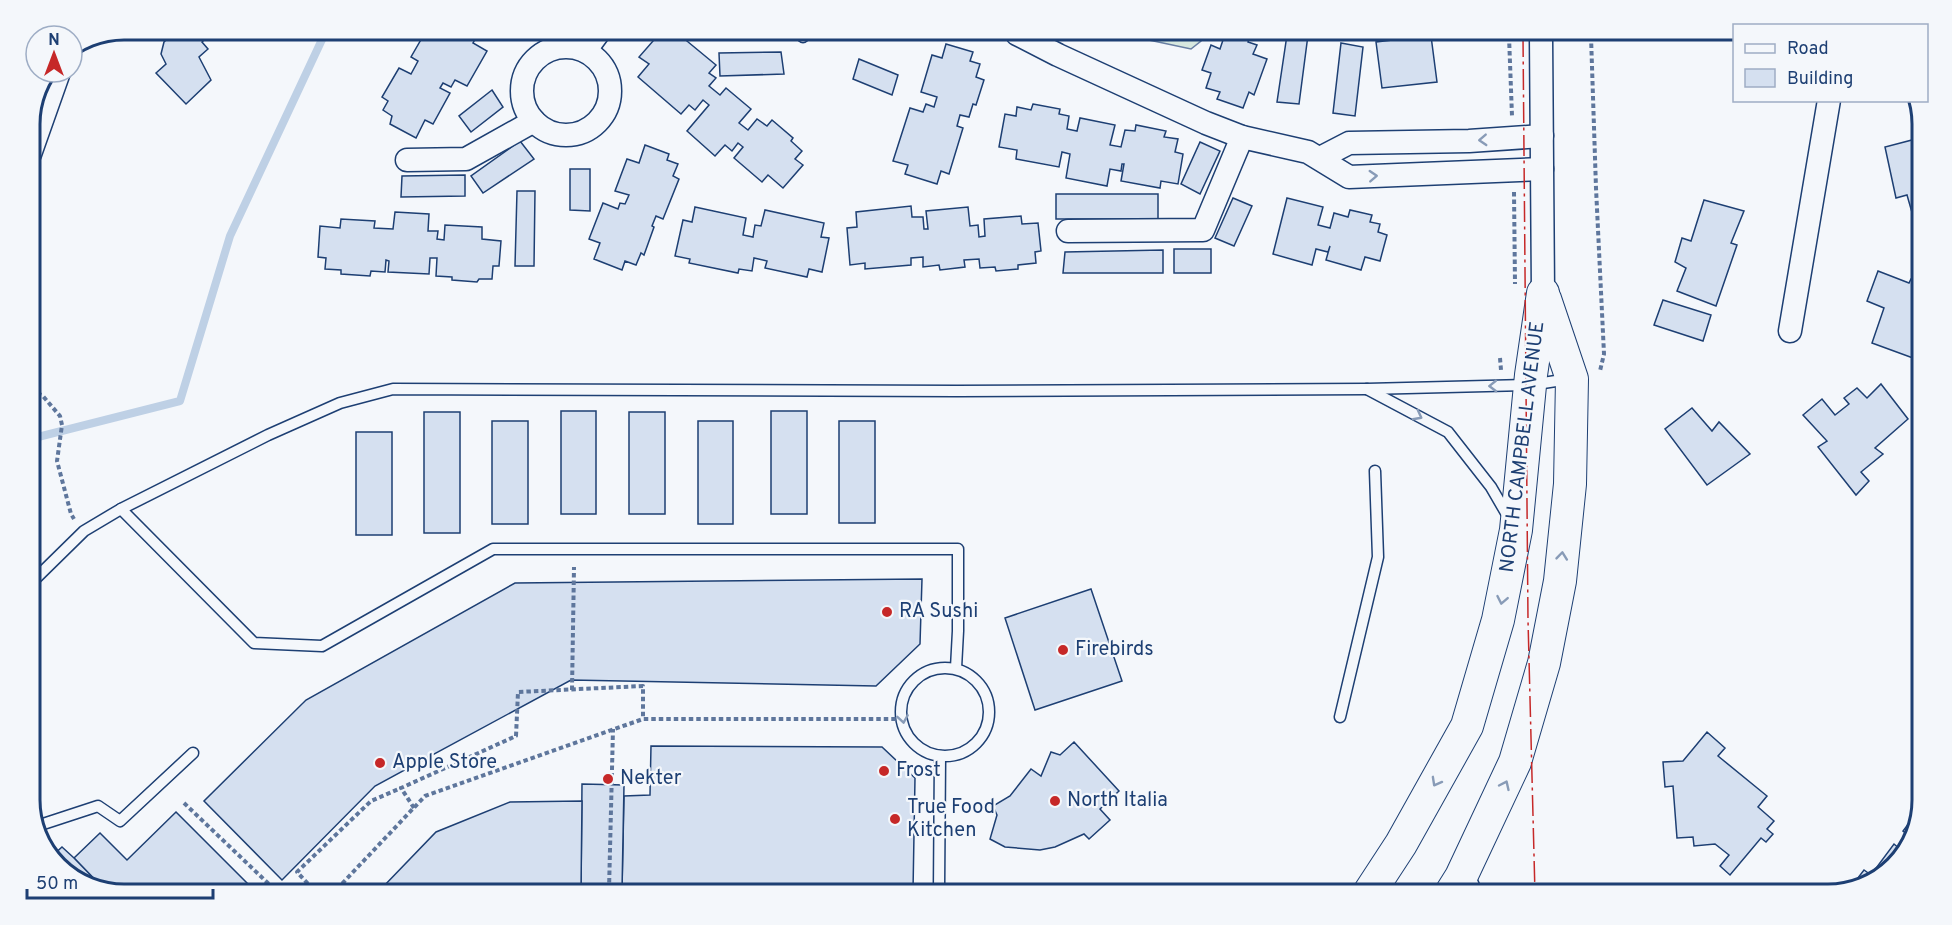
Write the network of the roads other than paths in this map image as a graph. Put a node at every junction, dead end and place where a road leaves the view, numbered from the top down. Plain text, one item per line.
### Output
1 (593, 40) edge
2 (1029, 40) edge
3 (1541, 40) edge
4 (585, 51) junction
5 (55, 84) edge
6 (1829, 102) edge
7 (534, 121) junction
8 (41, 123) edge
9 (1542, 136) junction
10 (1242, 137) junction
11 (1320, 158) junction
12 (407, 160) dead end
13 (1542, 169) junction
14 (1068, 231) dead end
15 (1529, 294) junction
16 (1790, 331) dead end
17 (1585, 378) junction
18 (1530, 385) junction
19 (1367, 389) junction
20 (1375, 471) dead end
21 (121, 509) junction
22 (1516, 530) junction
23 (41, 573) edge
24 (956, 668) junction
25 (1340, 717) dead end
26 (193, 753) dead end
27 (940, 756) junction
28 (44, 824) edge
29 (939, 884) edge
30 (1375, 884) edge
31 (1465, 884) edge

1 - 4 street
2 - 10 street
3 - 9 street, NORTH CAMPBELL AVENUE
4 - 7 street
4 - 7 street
5 - 8 street
6 - 16 street
7 - 12 street
9 -> 11 street
9 - 13 street, NORTH CAMPBELL AVENUE
10 - 11 street
10 - 14 street
11 -> 13 street
13 - 15 street, NORTH CAMPBELL AVENUE
15 - 17 street, NORTH CAMPBELL AVENUE
15 - 18 street, NORTH CAMPBELL AVENUE
17 - 18 lane
31 -> 17 street, NORTH CAMPBELL AVENUE
18 -> 19 lane
18 - 22 street, NORTH CAMPBELL AVENUE
19 - 21 lane
19 -> 22 lane
20 - 25 lane
21 - 23 lane
21 - 24 lane
22 -> 30 street, NORTH CAMPBELL AVENUE
24 - 27 lane
24 -> 27 lane
26 - 28 lane
27 - 29 lane

